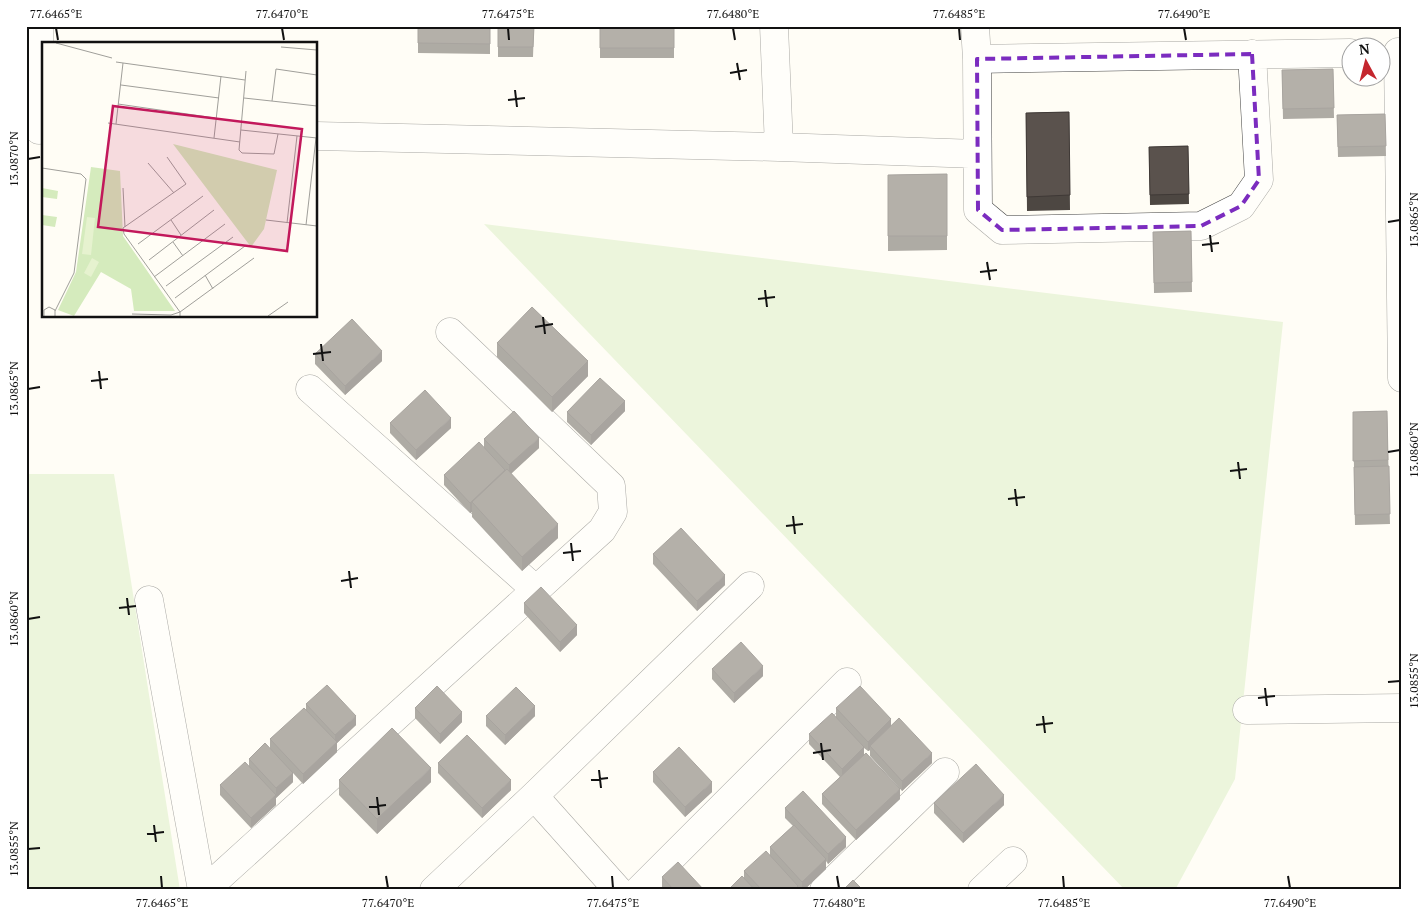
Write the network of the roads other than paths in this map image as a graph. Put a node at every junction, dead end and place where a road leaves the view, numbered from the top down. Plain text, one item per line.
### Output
1 (39, 26) edge
2 (774, 26) edge
3 (975, 26) edge
4 (1394, 52) edge
5 (1340, 53) edge
6 (1252, 54) junction
7 (977, 59) junction
8 (36, 130) edge
9 (318, 136) edge
10 (779, 147) junction
11 (977, 154) junction
12 (450, 332) dead end
13 (1402, 378) edge
14 (310, 389) dead end
15 (750, 586) dead end
16 (535, 589) junction
17 (149, 600) dead end
18 (847, 682) dead end
19 (1402, 708) edge
20 (1247, 710) dead end
21 (946, 772) dead end
22 (534, 796) junction
23 (1013, 861) dead end
24 (204, 890) edge
25 (434, 890) edge
26 (618, 890) edge
27 (639, 890) edge
28 (824, 890) edge
29 (982, 890) edge

1 - 8 street
2 - 10 street
3 - 7 street
4 - 13 street
5 - 6 street
6 - 7 street
6 - 11 street
7 - 11 street
9 - 10 street
10 - 11 street
12 - 16 street
14 - 16 street
15 - 22 street
16 - 24 street
17 - 24 street
18 - 27 street
19 - 20 street
21 - 28 street
22 - 25 street
22 - 26 street
23 - 29 street

